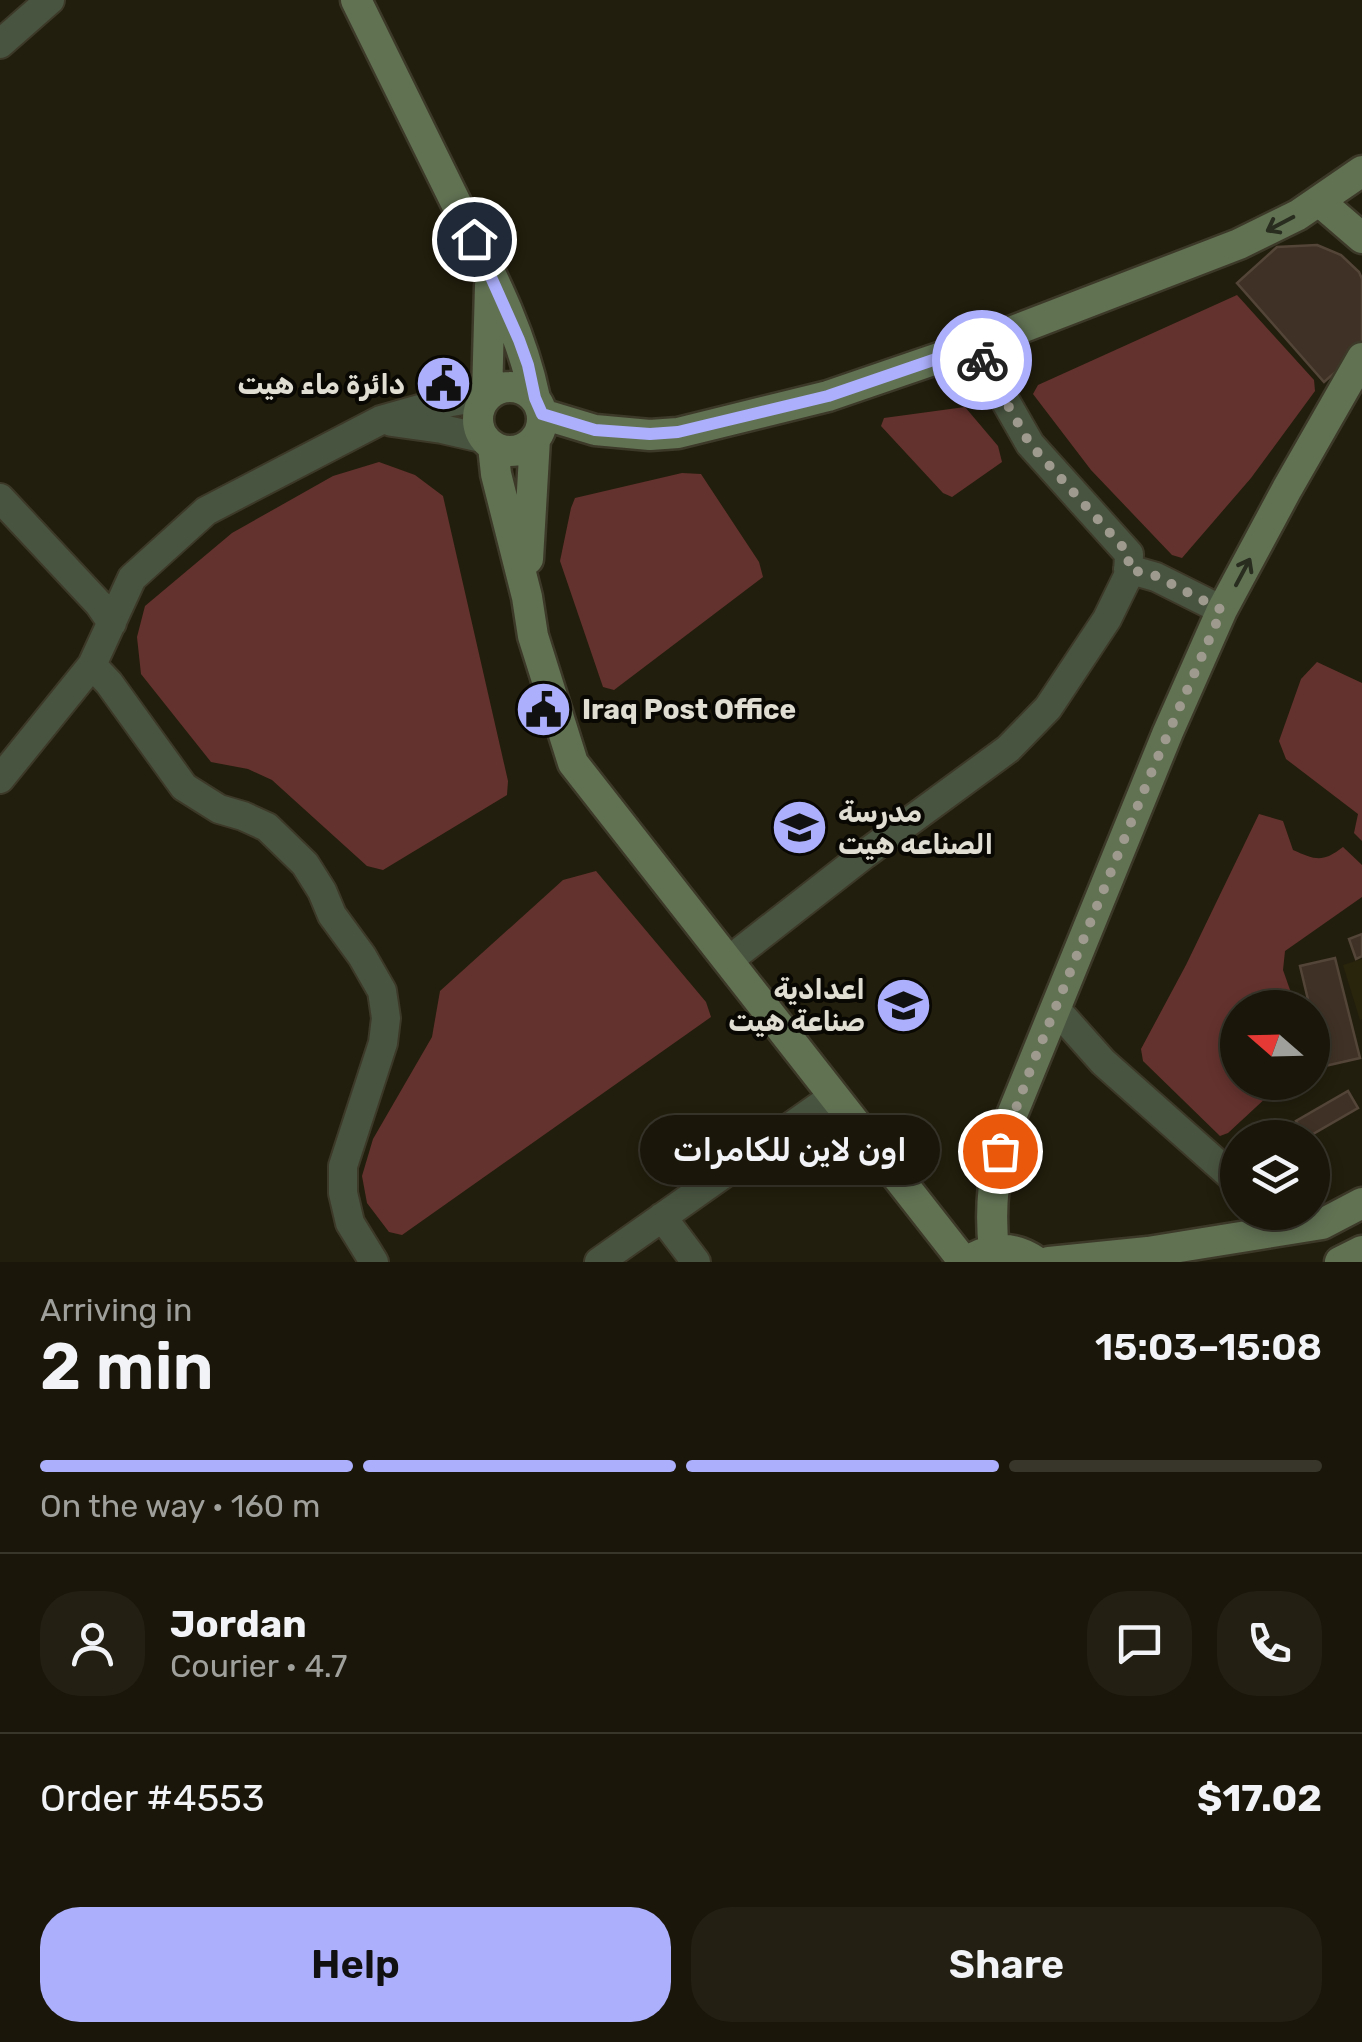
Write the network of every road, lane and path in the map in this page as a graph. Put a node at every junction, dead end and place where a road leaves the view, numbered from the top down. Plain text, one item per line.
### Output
1 (50, 0) edge
2 (356, 0) edge
3 (0, 44) edge
4 (1362, 172) edge
5 (1319, 201) junction
6 (1362, 238) edge
7 (490, 273) junction
8 (974, 346) junction
9 (1362, 358) edge
10 (488, 396) junction
11 (537, 417) junction
12 (381, 420) junction
13 (489, 443) junction
14 (0, 498) edge
15 (1128, 569) junction
16 (527, 597) junction
17 (1222, 610) junction
18 (112, 623) junction
19 (92, 664) junction
20 (0, 779) edge
21 (728, 960) junction
22 (1055, 1008) junction
23 (834, 1096) junction
24 (1220, 1166) edge
25 (1362, 1204) edge
26 (662, 1217) junction
27 (1330, 1220) edge
28 (1247, 1230) edge
29 (1362, 1251) edge
30 (975, 1258) edge
31 (374, 1262) edge
32 (598, 1262) edge
33 (696, 1262) edge
34 (1037, 1262) edge
35 (1050, 1262) edge
36 (1340, 1262) edge

1 - 3 street
2 - 7 street
4 - 5 street
5 - 6 street
5 -> 8 street
7 - 10 street
7 - 11 street
8 - 11 street
8 - 15 street
17 -> 9 street
10 - 11 street
10 - 12 street
10 - 13 street
11 - 13 street
11 - 16 street
12 - 13 street
12 - 18 street
13 - 16 street
14 - 18 street
15 - 17 street
15 - 21 street
16 - 21 street
17 - 22 street
18 - 19 street
19 - 20 street
19 - 31 street
21 - 23 street
22 - 24 street
22 - 30 street
23 - 26 street
23 - 30 street
25 - 27 street
26 - 32 street
26 - 33 street
28 - 35 street
29 - 36 street
30 - 34 street

